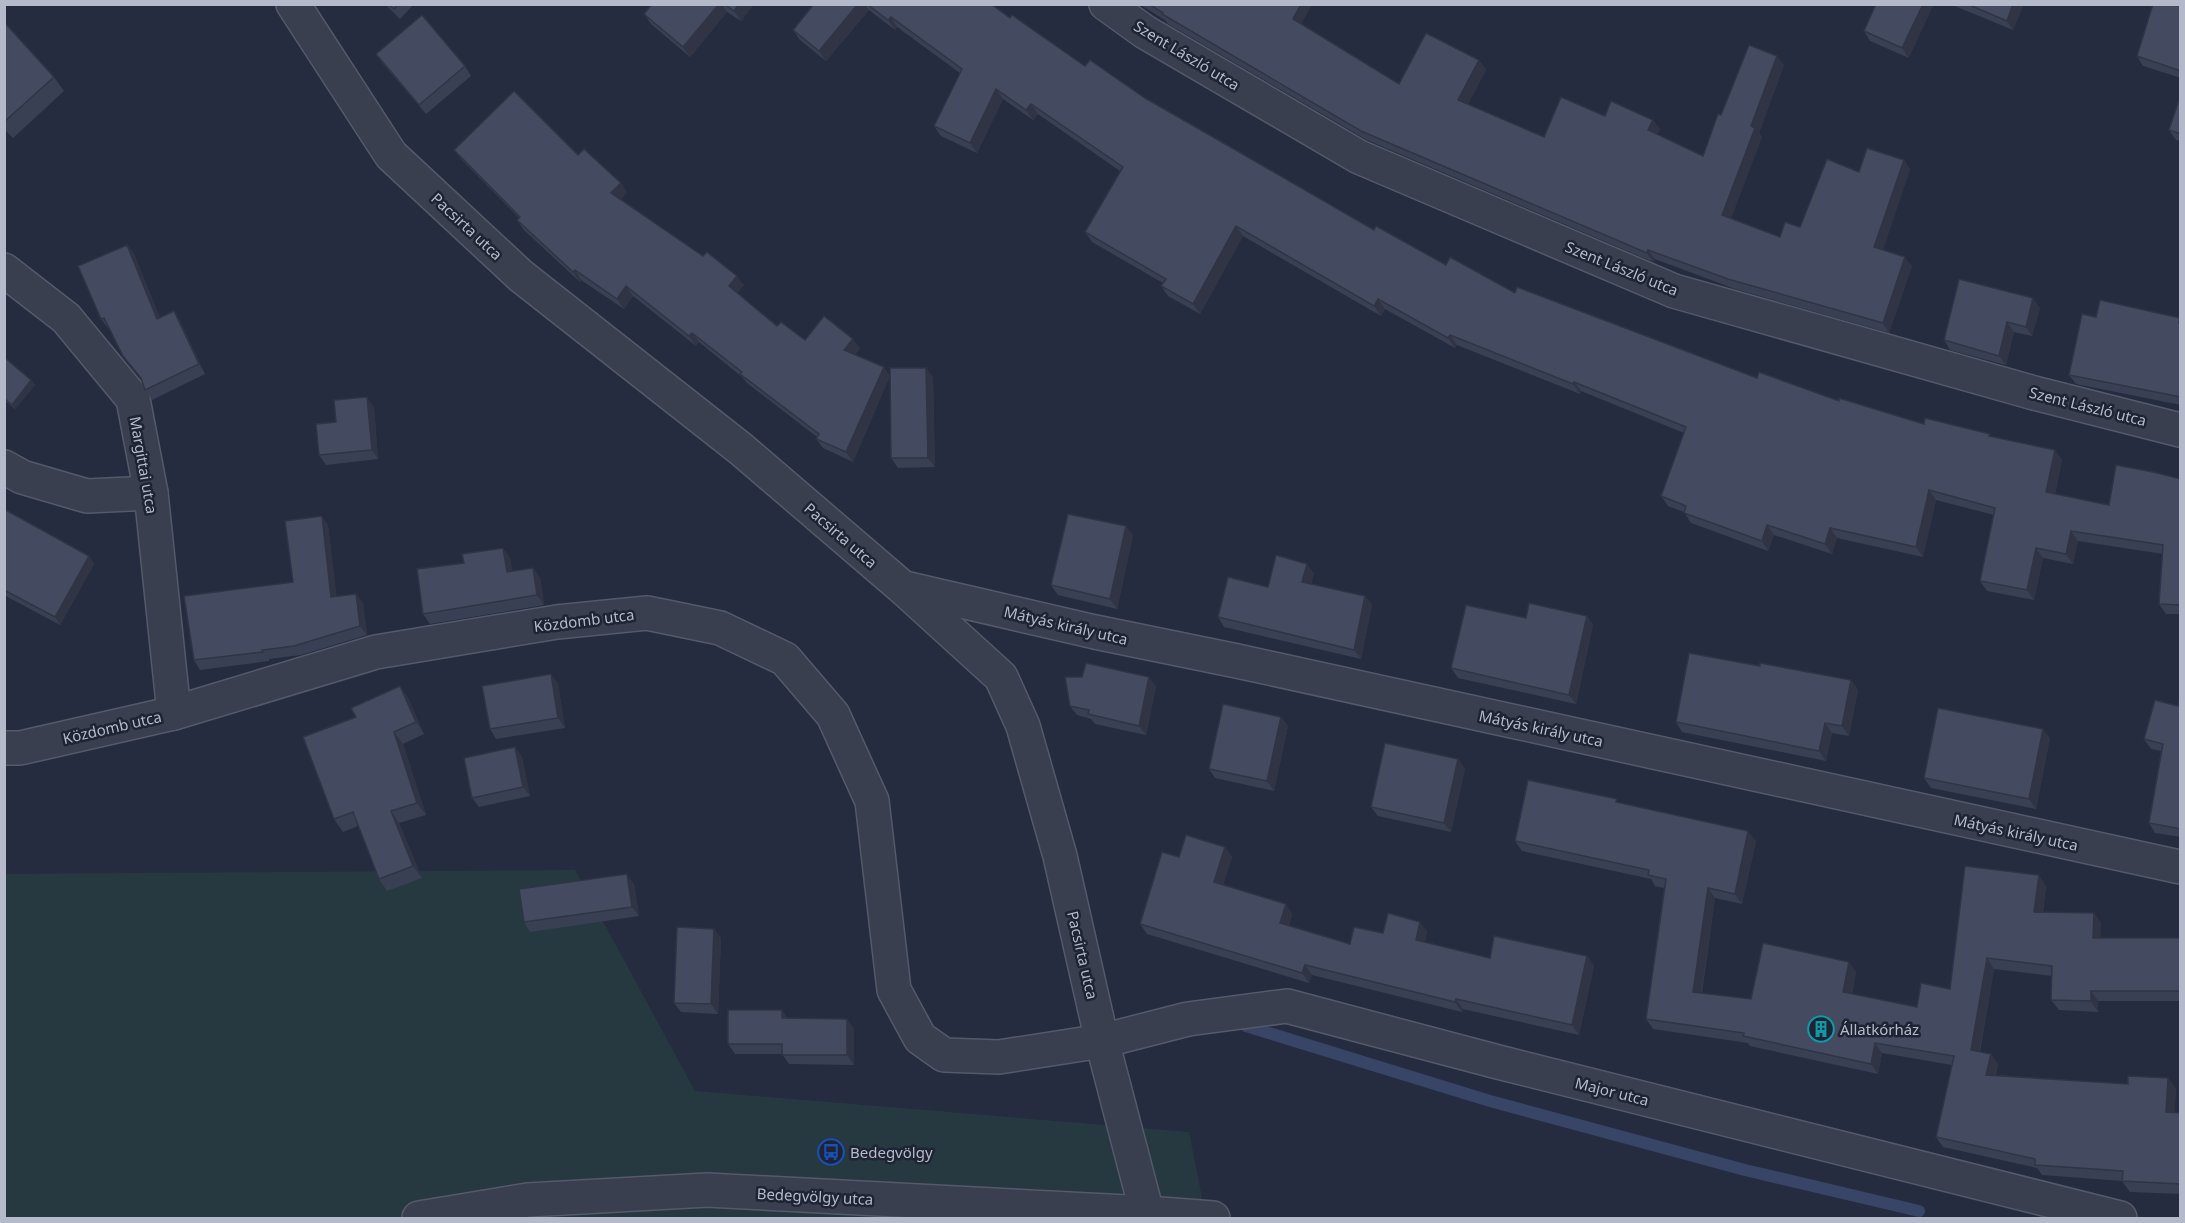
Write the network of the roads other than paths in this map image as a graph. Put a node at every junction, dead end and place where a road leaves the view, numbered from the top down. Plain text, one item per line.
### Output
1 (293, 4) edge
2 (1106, 4) edge
3 (4, 270) edge
4 (2181, 430) edge
5 (4, 467) edge
6 (151, 493) junction
7 (902, 587) junction
8 (174, 713) junction
9 (4, 748) edge
10 (2181, 867) edge
11 (1102, 1041) junction
12 (1147, 1213) junction
13 (419, 1218) edge
14 (1213, 1218) edge
15 (2120, 1218) edge

1 - 7 street, Pacsirta utca
2 - 4 street, Szent László utca
3 - 6 street, Margittai utca
5 - 6 street
6 - 8 street, Margittai utca
7 - 10 street, Mátyás király utca
7 - 11 street, Pacsirta utca
8 - 9 street, Közdomb utca
8 - 11 street, Közdomb utca
11 - 12 street, Pacsirta utca
11 - 15 street, Major utca
12 - 13 street, Bedegvölgy utca
12 - 14 street, Bedegvölgy utca

